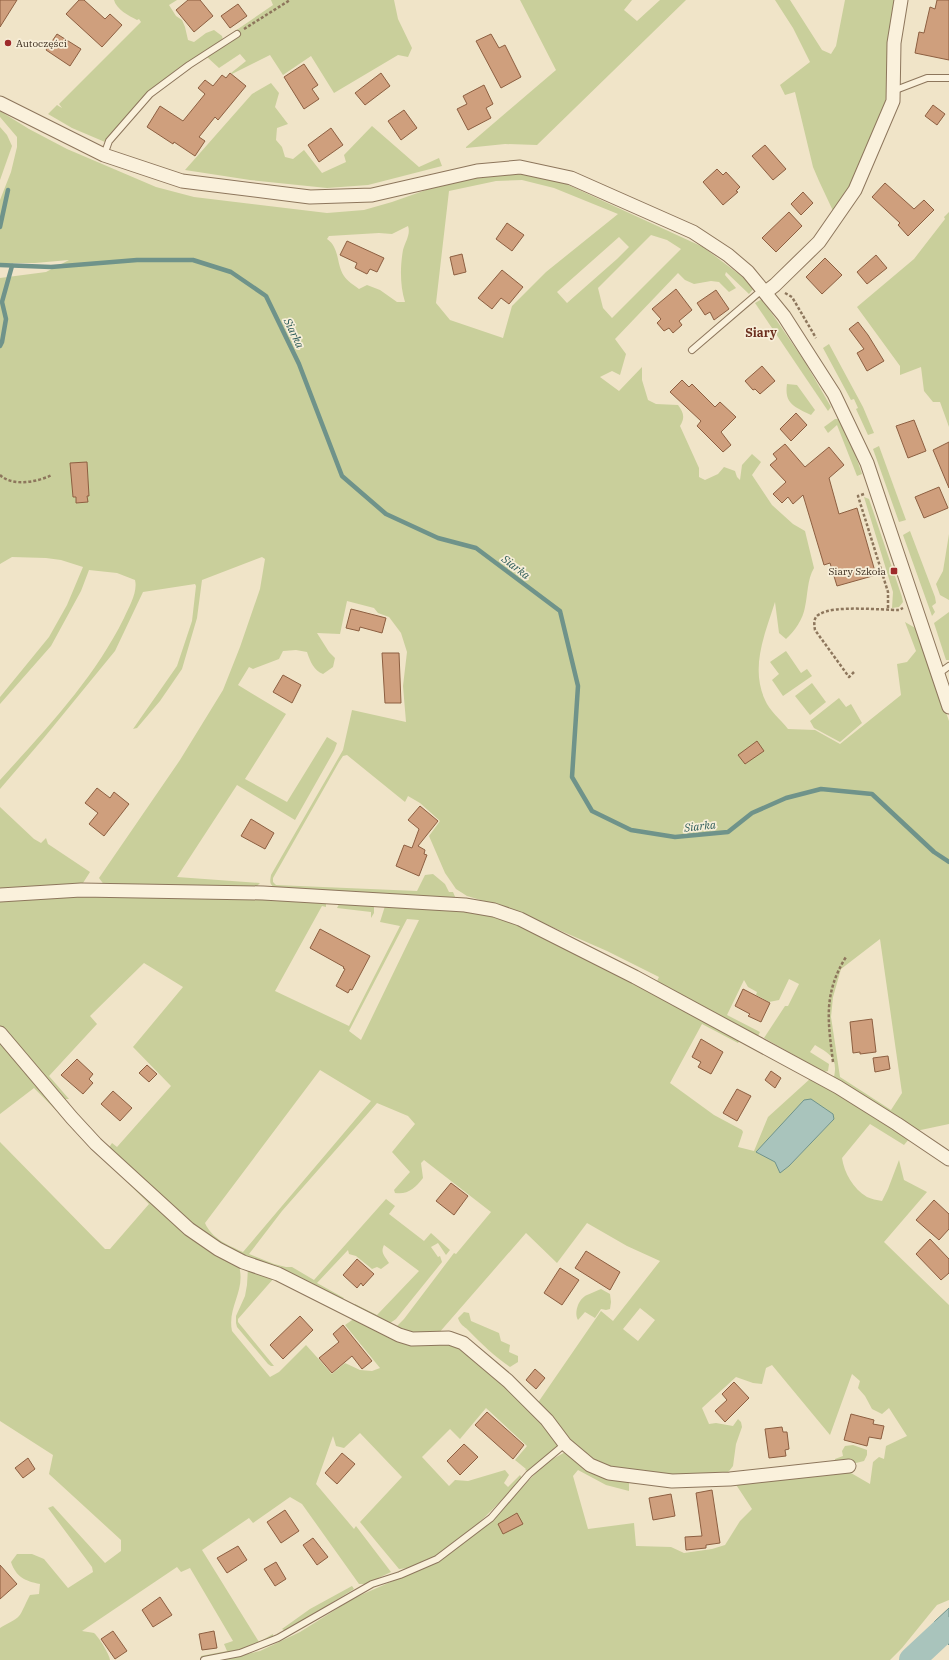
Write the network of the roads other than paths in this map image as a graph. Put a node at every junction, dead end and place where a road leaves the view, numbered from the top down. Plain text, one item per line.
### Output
1 (901, 0) edge
2 (237, 34) road end
3 (949, 78) edge
4 (893, 91) junction
5 (0, 103) edge
6 (104, 155) junction
7 (768, 289) junction
8 (692, 350) dead end
9 (949, 666) edge
10 (938, 674) junction
11 (949, 707) edge
12 (0, 895) edge
13 (0, 1033) edge
14 (949, 1159) edge
15 (565, 1444) junction
16 (849, 1466) dead end
17 (204, 1660) edge

1 - 4 street
2 - 6 lane
3 - 4 lane
4 - 7 street
5 - 6 street
6 - 7 street
7 - 8 lane
7 - 10 street
9 - 10 lane
10 - 11 street
12 - 14 street
13 - 15 street
15 - 16 street
15 - 17 lane

